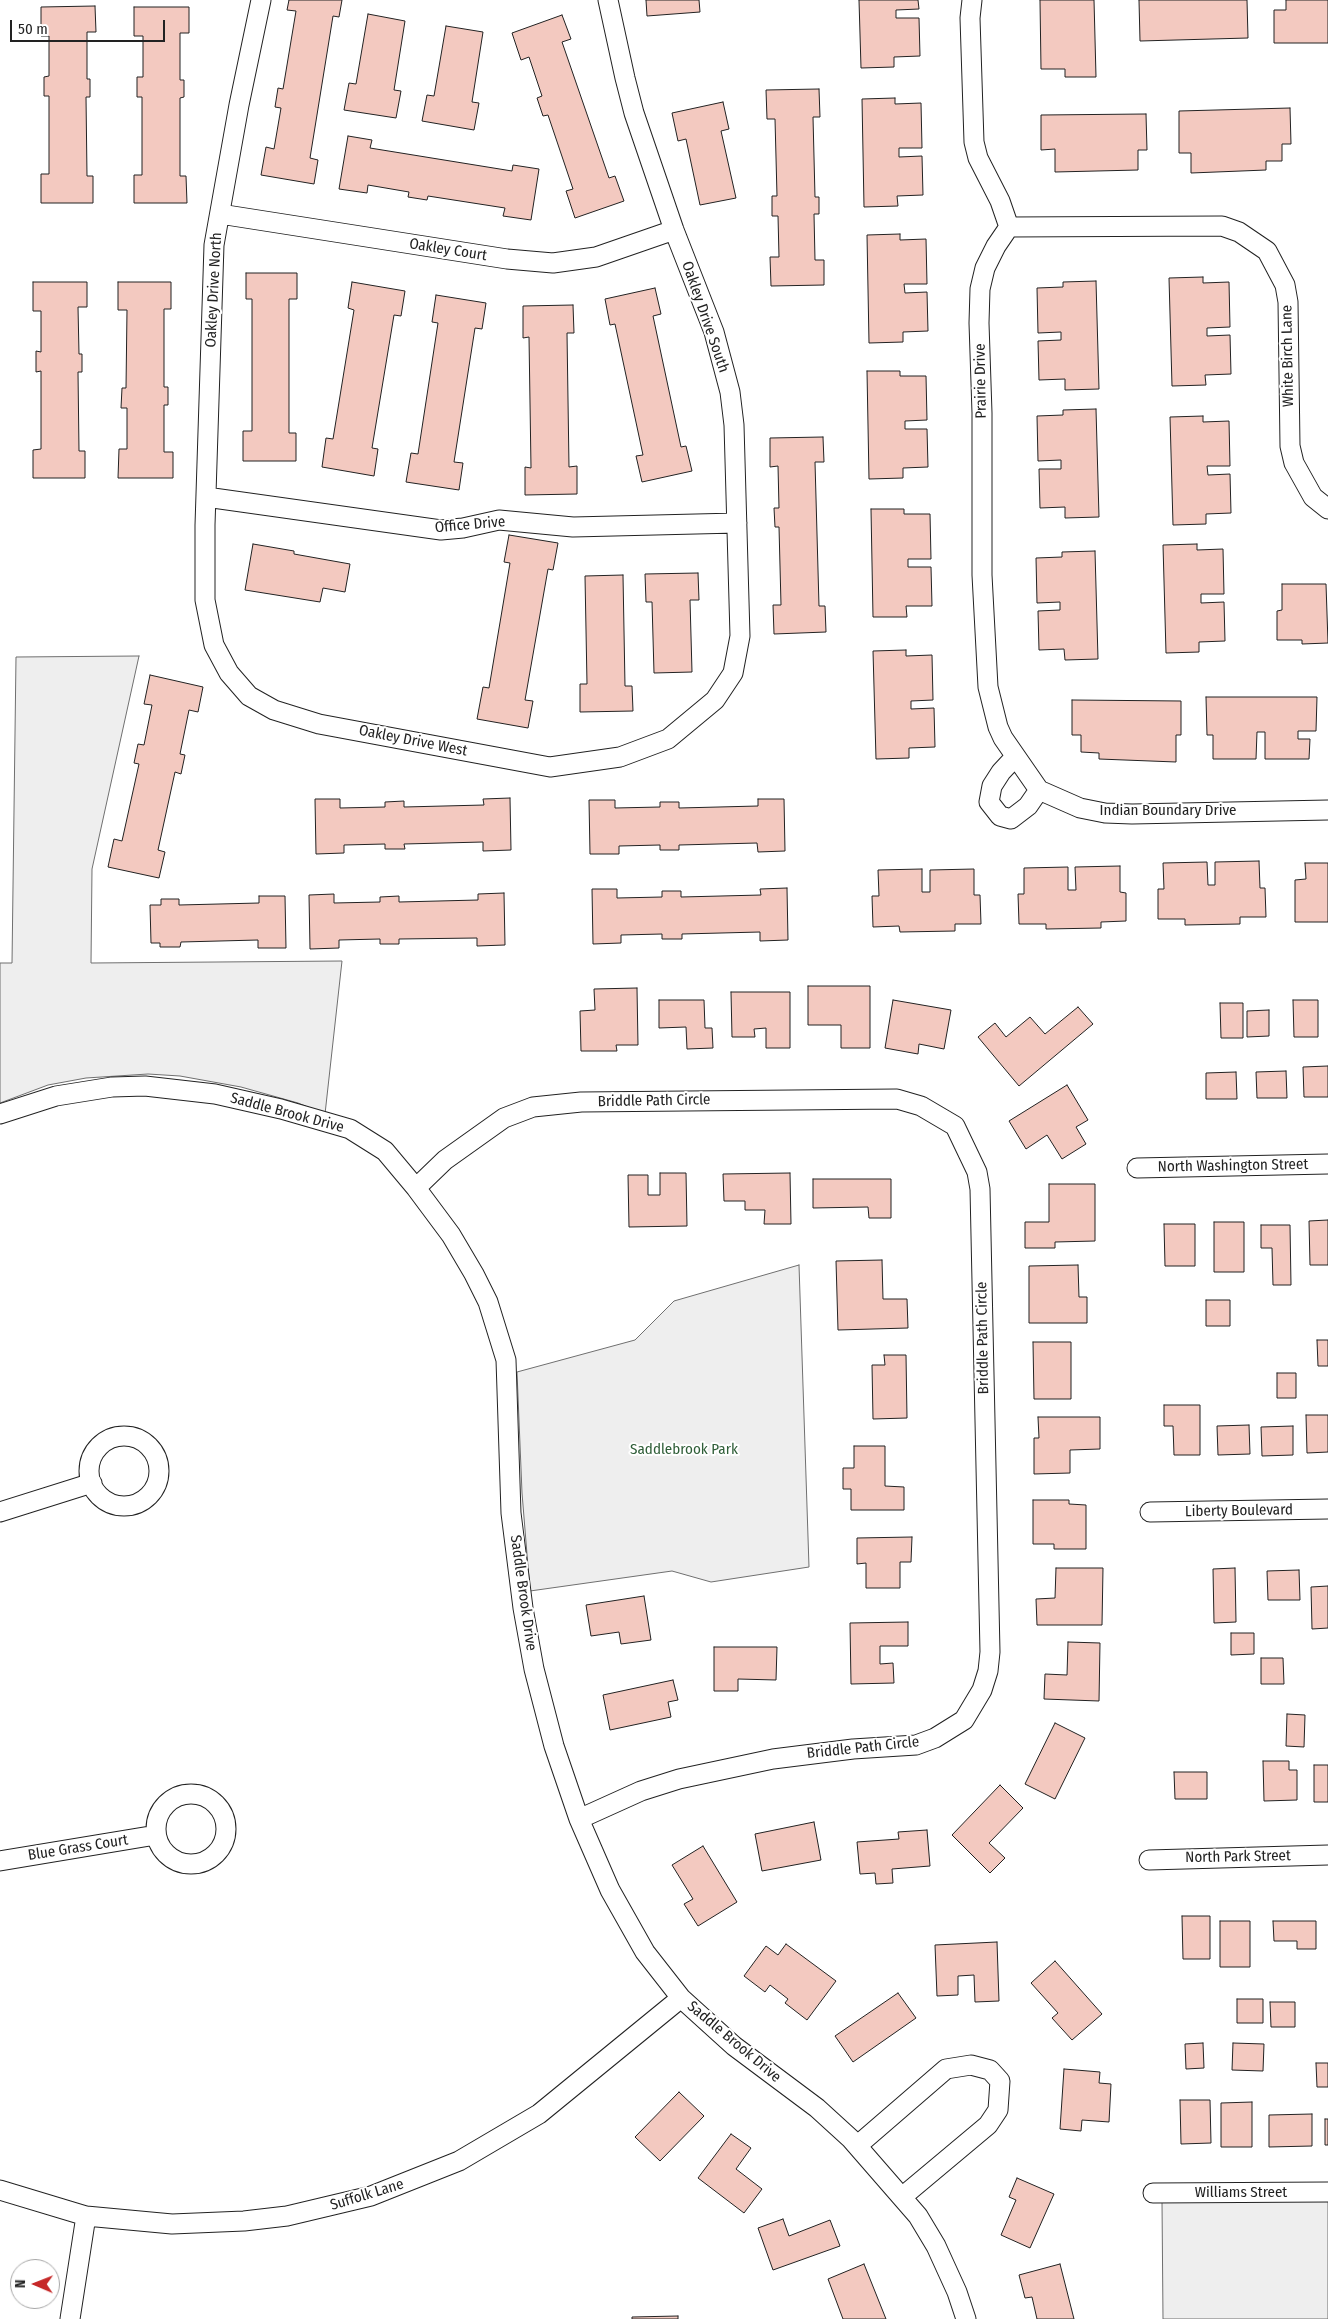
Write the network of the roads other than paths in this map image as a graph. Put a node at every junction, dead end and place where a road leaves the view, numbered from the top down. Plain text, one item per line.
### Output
1 (261, 0) edge
2 (608, 0) edge
3 (972, 0) edge
4 (220, 214) junction
5 (1009, 227) junction
6 (674, 230) junction
7 (206, 497) junction
8 (1328, 509) edge
9 (737, 523) junction
10 (205, 525) joint
11 (733, 673) joint
12 (1019, 762) junction
13 (1039, 790) junction
14 (1328, 810) edge
15 (0, 1114) edge
16 (1328, 1164) edge
17 (1137, 1168) dead end
18 (416, 1188) junction
19 (92, 1483) dead end
20 (1328, 1509) edge
21 (0, 1512) edge
22 (1150, 1512) dead end
23 (579, 1819) junction
24 (156, 1835) dead end
25 (1328, 1855) edge
26 (1149, 1860) dead end
27 (0, 1861) edge
28 (681, 1998) junction
29 (858, 2145) junction
30 (0, 2190) edge
31 (1328, 2192) edge
32 (1153, 2193) dead end
33 (902, 2197) junction
34 (86, 2216) junction
35 (70, 2319) edge
36 (966, 2319) edge

1 - 4 street, Oakley Drive North
2 - 6 street, Oakley Drive South
3 - 5 street
4 - 6 street, Oakley Court
4 - 7 street, Oakley Drive North
5 - 8 street, White Birch Lane
5 - 12 street, Prairie Drive
6 - 9 street, Oakley Drive South
7 - 9 street, Office Drive
7 - 10 street, Oakley Drive North
9 - 11 street, Oakley Drive South
10 - 11 street, Oakley Drive West
12 - 13 street, Indian Boundary Drive
12 - 13 street
13 - 14 street, Indian Boundary Drive
15 - 18 street, Saddle Brook Drive
16 - 17 street, North Washington Street
18 - 23 street, Saddle Brook Drive
18 - 23 street, Briddle Path Circle
19 - 21 street
20 - 22 street, Liberty Boulevard
23 - 28 street, Saddle Brook Drive
24 - 27 street, Blue Grass Court
25 - 26 street, North Park Street
28 - 29 street, Saddle Brook Drive
28 - 34 street, Suffolk Lane
29 - 33 street, Saddle Brook Drive
29 - 33 street
30 - 34 street, Suffolk Lane
31 - 32 street, Williams Street
33 - 36 street, Saddle Brook Drive
34 - 35 street

